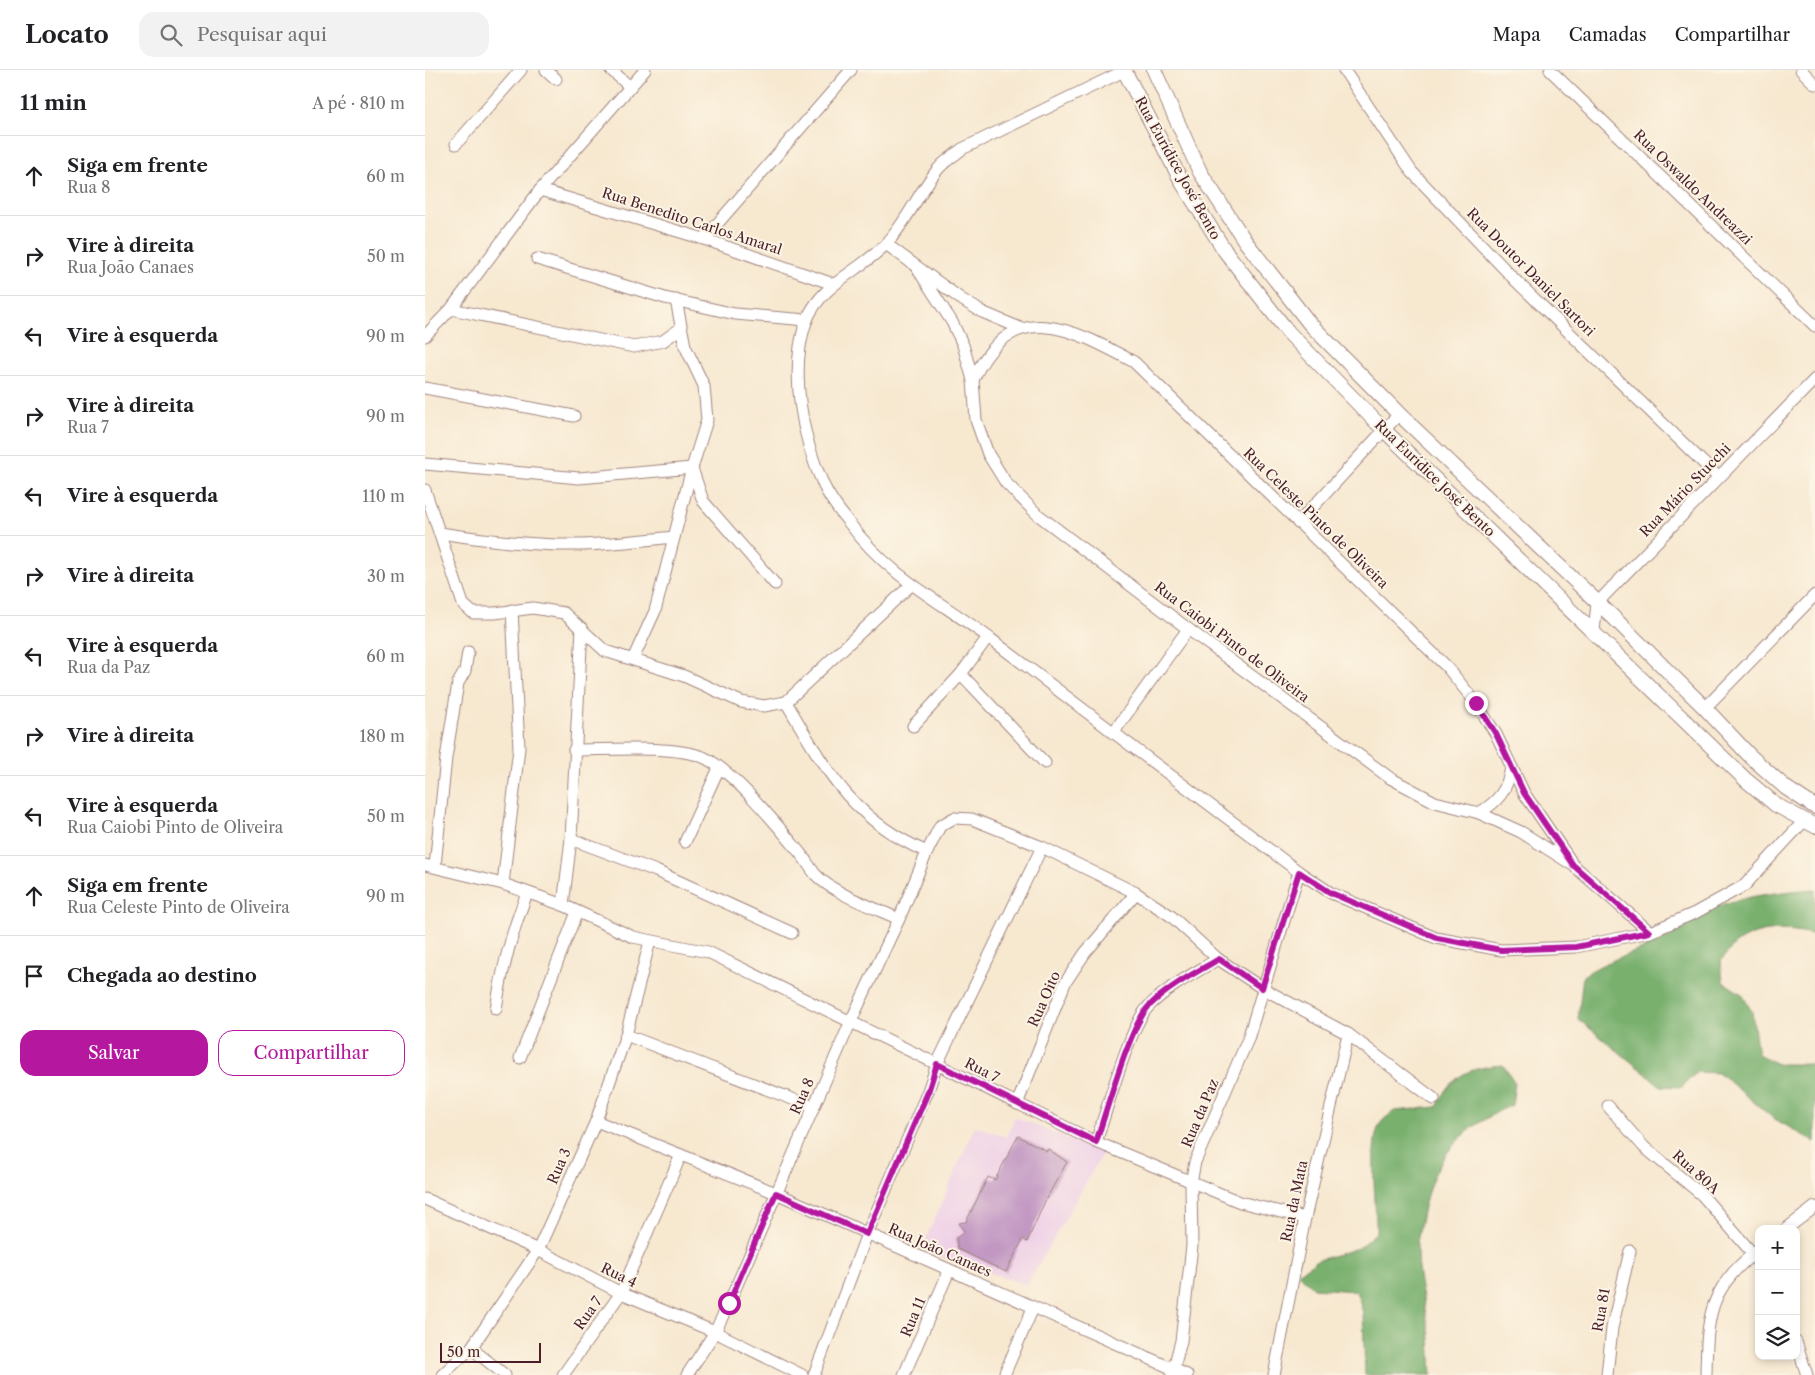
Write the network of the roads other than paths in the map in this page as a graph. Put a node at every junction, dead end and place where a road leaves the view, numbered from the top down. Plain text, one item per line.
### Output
1 (521, 70) edge
2 (546, 70) edge
3 (611, 70) edge
4 (645, 70) edge
5 (851, 70) edge
6 (1125, 70) edge
7 (1154, 70) edge
8 (1344, 70) edge
9 (1550, 70) edge
10 (1801, 70) edge
11 (556, 79) dead end
12 (1815, 84) edge
13 (629, 86) junction
14 (456, 144) dead end
15 (541, 190) junction
16 (704, 238) junction
17 (886, 244) junction
18 (537, 259) dead end
19 (917, 268) junction
20 (833, 284) junction
21 (675, 300) junction
22 (451, 310) junction
23 (807, 320) junction
24 (1815, 326) edge
25 (681, 328) junction
26 (1020, 328) junction
27 (425, 336) edge
28 (1815, 379) edge
29 (973, 380) junction
30 (425, 388) edge
31 (1399, 414) junction
32 (574, 416) dead end
33 (1385, 431) junction
34 (425, 464) edge
35 (692, 468) junction
36 (1718, 477) junction
37 (425, 490) edge
38 (1298, 523) junction
39 (440, 533) junction
40 (674, 538) junction
41 (775, 584) dead end
42 (911, 585) junction
43 (1815, 595) edge
44 (1597, 603) junction
45 (512, 610) junction
46 (582, 628) junction
47 (1188, 629) junction
48 (1594, 631) junction
49 (988, 637) junction
50 (468, 652) dead end
51 (633, 659) junction
52 (961, 674) junction
53 (786, 702) junction
54 (1705, 708) junction
55 (913, 726) dead end
56 (1113, 733) junction
57 (574, 750) junction
58 (1045, 763) dead end
59 (719, 768) junction
60 (1511, 768) junction
61 (1815, 807) edge
62 (1479, 813) junction
63 (1809, 824) edge
64 (571, 839) junction
65 (685, 842) dead end
66 (1042, 847) junction
67 (927, 852) junction
68 (1573, 865) junction
69 (430, 866) edge
70 (1299, 872) junction
71 (503, 884) junction
72 (527, 893) junction
73 (1136, 893) junction
74 (563, 905) junction
75 (577, 912) junction
76 (899, 919) junction
77 (1649, 932) junction
78 (792, 934) dead end
79 (650, 941) junction
80 (1219, 959) junction
81 (1262, 988) junction
82 (496, 1009) dead end
83 (851, 1021) junction
84 (1348, 1034) junction
85 (626, 1035) junction
86 (520, 1058) dead end
87 (937, 1064) junction
88 (1433, 1099) dead end
89 (1017, 1104) junction
90 (1608, 1106) dead end
91 (813, 1107) junction
92 (596, 1120) junction
93 (1096, 1142) junction
94 (681, 1155) junction
95 (1191, 1183) junction
96 (776, 1193) junction
97 (425, 1199) edge
98 (1815, 1207) edge
99 (1305, 1218) junction
100 (1791, 1225) edge
101 (867, 1234) junction
102 (538, 1250) junction
103 (1630, 1251) dead end
104 (1755, 1254) edge
105 (1755, 1257) edge
106 (949, 1271) junction
107 (621, 1293) junction
108 (1033, 1308) junction
109 (715, 1332) junction
110 (471, 1348) junction
111 (1800, 1354) edge
112 (1173, 1372) edge
113 (442, 1375) edge
114 (505, 1375) edge
115 (563, 1375) edge
116 (687, 1375) edge
117 (802, 1375) edge
118 (814, 1375) edge
119 (904, 1375) edge
120 (1004, 1375) edge
121 (1187, 1375) edge
122 (1275, 1375) edge
123 (1607, 1375) edge
124 (1707, 1375) edge
125 (1807, 1375) edge

1 - 14 street
2 - 11 street
3 - 13 street
4 - 13 street
5 - 16 street
6 - 17 street
6 - 33 street, Rua Eurídice José Bento
7 - 31 street, Rua Eurídice José Bento
8 - 36 street, Rua Doutor Daniel Sartori
9 - 24 street, Rua Oswaldo Andreazzi
10 - 12 street
13 - 15 street
15 - 16 street, Rua Benedito Carlos Amaral
15 - 22 street
16 - 20 street, Rua Benedito Carlos Amaral
17 - 19 street, Rua Caiobi Pinto de Oliveira
17 - 20 street
18 - 21 street
19 - 26 street, Rua Caiobi Pinto de Oliveira
19 - 29 street, Rua Caiobi Pinto de Oliveira
20 - 23 street
21 - 23 street
21 - 25 street
22 - 25 street
22 - 27 street
23 - 42 street
25 - 35 street
26 - 29 street
26 - 38 street, Rua Celeste Pinto de Oliveira
28 - 36 street, Rua Mário Stucchi
29 - 47 street, Rua Caiobi Pinto de Oliveira
30 - 32 street
31 - 33 street
31 - 44 street, Rua Eurídice José Bento
33 - 38 street
33 - 48 street, Rua Eurídice José Bento
34 - 35 street
35 - 40 street
35 - 41 street
36 - 44 street, Rua Mário Stucchi
37 - 39 street
38 - 60 street, Rua Celeste Pinto de Oliveira
39 - 40 street
39 - 45 street
40 - 51 street
42 - 49 street
42 - 53 street
43 - 54 street
44 - 48 street
44 - 54 street, Rua Eurídice José Bento
45 - 46 street
45 - 71 street
46 - 51 street
46 - 57 street
47 - 56 street
47 - 62 street, Rua Caiobi Pinto de Oliveira
48 - 63 street, Rua Eurídice José Bento
49 - 52 street
49 - 56 street
50 - 69 street
51 - 53 street
52 - 55 street
52 - 58 street
53 - 67 street
54 - 61 street, Rua Eurídice José Bento
56 - 70 street
57 - 59 street
57 - 64 street
59 - 65 street
59 - 76 street
60 - 62 street
60 - 68 street, Rua Celeste Pinto de Oliveira
62 - 68 street, Rua Caiobi Pinto de Oliveira
63 - 77 street
64 - 74 street
64 - 78 street
66 - 67 street, Rua 8
66 - 73 street
66 - 87 street
67 - 76 street, Rua 8
68 - 77 street, Rua Caiobi Pinto de Oliveira
69 - 71 street, Rua 7
70 - 77 street
70 - 81 street, Rua da Paz
71 - 72 street, Rua 7
72 - 74 street, Rua 7
72 - 82 street
73 - 80 street
73 - 89 street, Rua Oito
74 - 75 street, Rua 7
75 - 79 street, Rua 7
75 - 86 street
76 - 83 street, Rua 8
79 - 83 street, Rua 7
79 - 85 street, Rua 3
80 - 81 street
80 - 93 street
81 - 84 street
81 - 95 street, Rua da Paz
83 - 87 street, Rua 7
83 - 91 street, Rua 8
84 - 88 street
84 - 99 street, Rua da Mata
85 - 91 street
85 - 92 street, Rua 3
87 - 89 street, Rua 7
87 - 101 street
89 - 93 street, Rua 7
90 - 104 street, Rua 80A
91 - 96 street, Rua 8
92 - 94 street, Rua João Canaes
92 - 102 street, Rua 3
93 - 95 street, Rua 7
94 - 96 street, Rua João Canaes
94 - 107 street, Rua 7
95 - 99 street, Rua 7
95 - 112 street, Rua da Paz
96 - 101 street, Rua João Canaes
96 - 109 street, Rua 8
97 - 102 street, Rua 4
98 - 100 street
99 - 122 street, Rua da Mata
101 - 106 street, Rua João Canaes
101 - 118 street
102 - 107 street, Rua 4
102 - 110 street, Rua 3
103 - 123 street, Rua 81
105 - 124 street
106 - 108 street, Rua João Canaes
106 - 119 street, Rua 11
107 - 109 street, Rua 4
107 - 115 street, Rua 7
108 - 112 street, Rua João Canaes
108 - 120 street
109 - 116 street, Rua 8
109 - 117 street, Rua 4
110 - 113 street, Rua 3
110 - 114 street
111 - 125 street
112 - 121 street, Rua João Canaes

